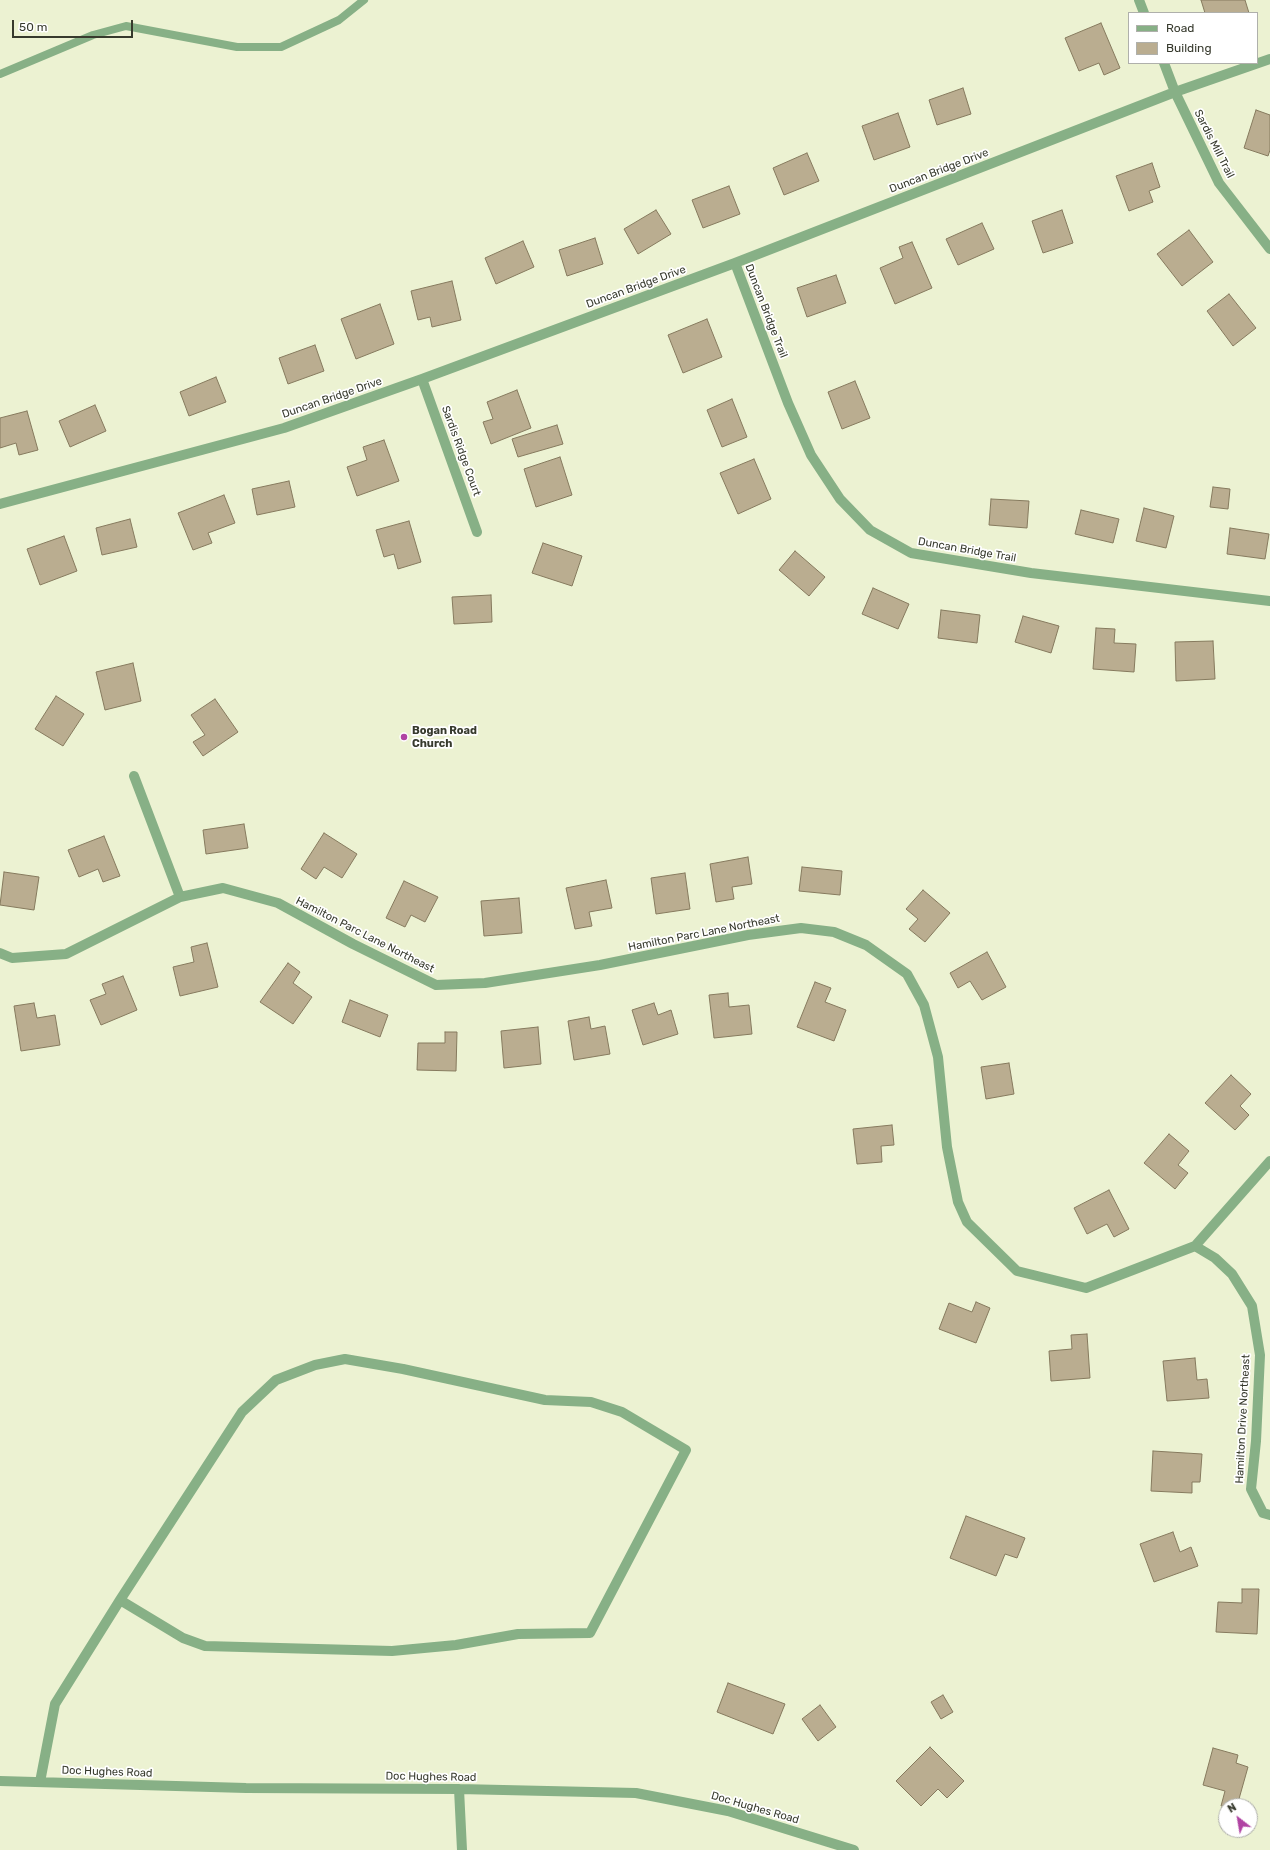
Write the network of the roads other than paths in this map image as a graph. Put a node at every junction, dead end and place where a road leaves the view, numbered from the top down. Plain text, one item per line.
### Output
1 (364, 0) edge
2 (1139, 0) edge
3 (1144, 12) edge
4 (1270, 59) edge
5 (1258, 63) edge
6 (1164, 64) edge
7 (1256, 64) edge
8 (0, 74) edge
9 (1175, 92) junction
10 (1270, 249) edge
11 (735, 263) junction
12 (422, 379) junction
13 (0, 504) edge
14 (477, 532) dead end
15 (1270, 601) edge
16 (134, 776) dead end
17 (180, 897) junction
18 (0, 953) edge
19 (1270, 1161) edge
20 (1195, 1246) junction
21 (1270, 1515) edge
22 (120, 1600) junction
23 (0, 1781) edge
24 (40, 1782) junction
25 (459, 1789) junction
26 (462, 1850) edge
27 (854, 1850) edge

1 - 8 lane
2 - 3 street
4 - 5 street, Duncan Bridge Drive
6 - 9 street, Sardis Mill Trail
7 - 9 street, Duncan Bridge Drive
9 - 10 street, Sardis Mill Trail
9 - 11 street, Duncan Bridge Drive
11 - 12 street, Duncan Bridge Drive
11 - 15 street, Duncan Bridge Trail
12 - 13 street, Duncan Bridge Drive
12 - 14 street, Sardis Ridge Court
16 - 17 street
17 - 18 street, Hamilton Parc Lane Northeast
17 - 20 street, Hamilton Parc Lane Northeast
19 - 20 street, Hamilton Parc Lane Northeast
20 - 21 street, Hamilton Drive Northeast
22 - 22 street
22 - 24 street
23 - 24 street, Doc Hughes Road
24 - 25 street, Doc Hughes Road
25 - 26 street
25 - 27 street, Doc Hughes Road

